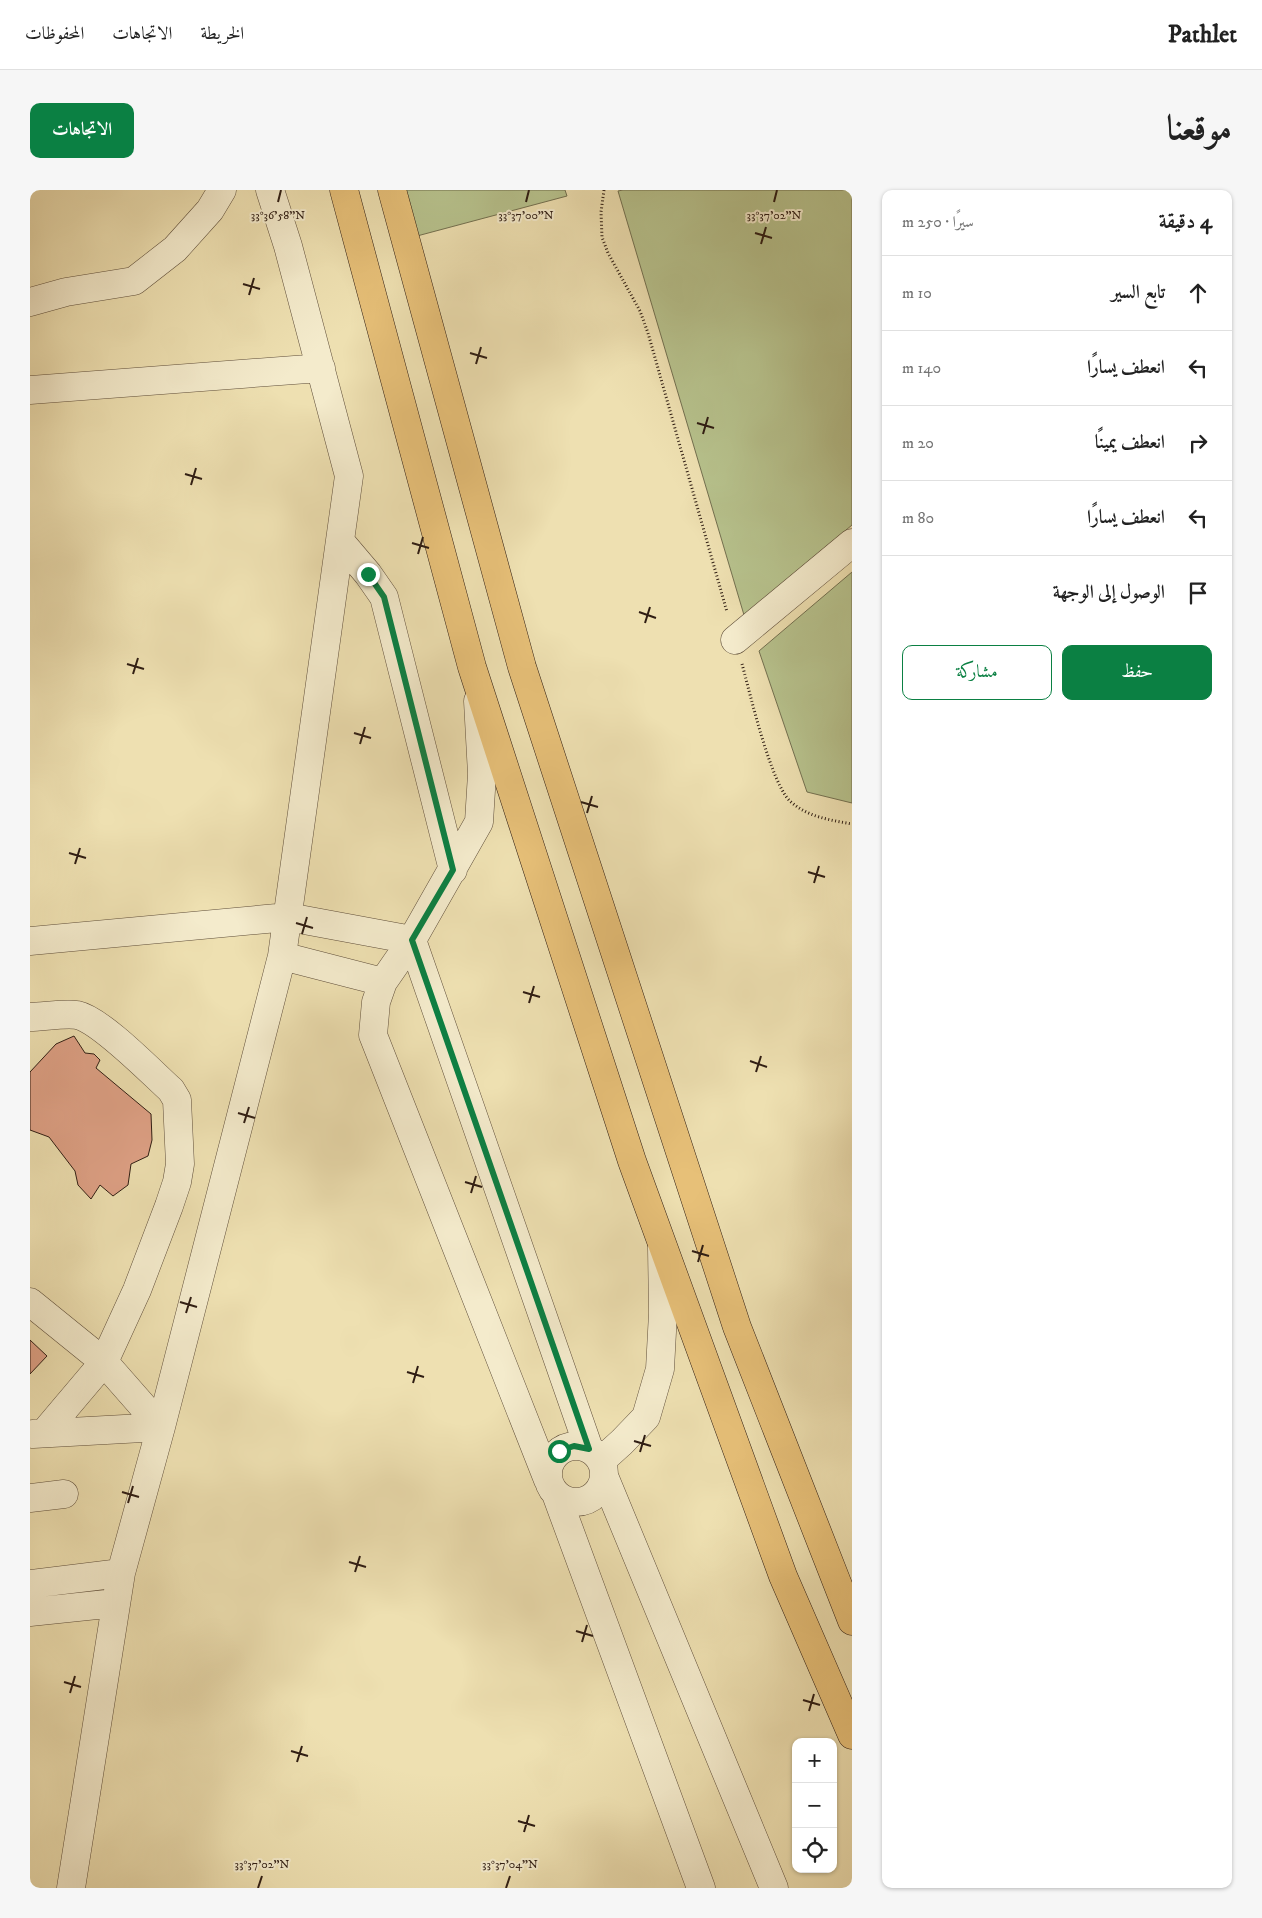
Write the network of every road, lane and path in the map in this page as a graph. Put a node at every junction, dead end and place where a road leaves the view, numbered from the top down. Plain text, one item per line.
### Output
1 (222, 190) edge
2 (270, 190) edge
3 (344, 190) edge
4 (392, 190) edge
5 (604, 190) edge
6 (30, 302) edge
7 (321, 368) junction
8 (30, 390) edge
9 (340, 541) junction
10 (852, 543) edge
11 (735, 640) junction
12 (478, 684) junction
13 (852, 824) edge
14 (453, 870) junction
15 (288, 917) junction
16 (412, 940) junction
17 (30, 941) edge
18 (282, 956) junction
19 (383, 982) junction
20 (30, 1017) edge
21 (662, 1244) junction
22 (30, 1302) edge
23 (104, 1362) junction
24 (161, 1428) junction
25 (37, 1434) edge
26 (598, 1462) junction
27 (552, 1487) junction
28 (64, 1494) dead end
29 (30, 1498) edge
30 (121, 1573) junction
31 (30, 1584) edge
32 (116, 1603) junction
33 (30, 1612) edge
34 (852, 1621) edge
35 (852, 1735) edge
36 (71, 1888) edge
37 (701, 1888) edge
38 (774, 1888) edge

1 - 6 street
2 - 7 street
3 - 12 highway
4 - 34 highway
5 - 11 path
7 - 8 street
7 - 9 street
9 - 14 street
9 - 15 street
10 - 11 street
11 - 13 path
12 - 14 street
12 - 21 highway
14 - 16 street
15 - 16 street
15 - 17 street
15 - 18 street
16 - 19 street
16 - 26 street
18 - 19 street
18 - 24 street
19 - 27 street
20 - 23 street
21 - 26 street
21 - 35 highway
22 - 23 street
23 - 24 street
23 - 25 street
24 - 25 street
24 - 30 street
26 - 27 street
26 - 27 street
26 - 38 street
27 - 37 street
28 - 29 street
30 - 31 street
30 - 32 street
32 - 33 street
32 - 36 street

